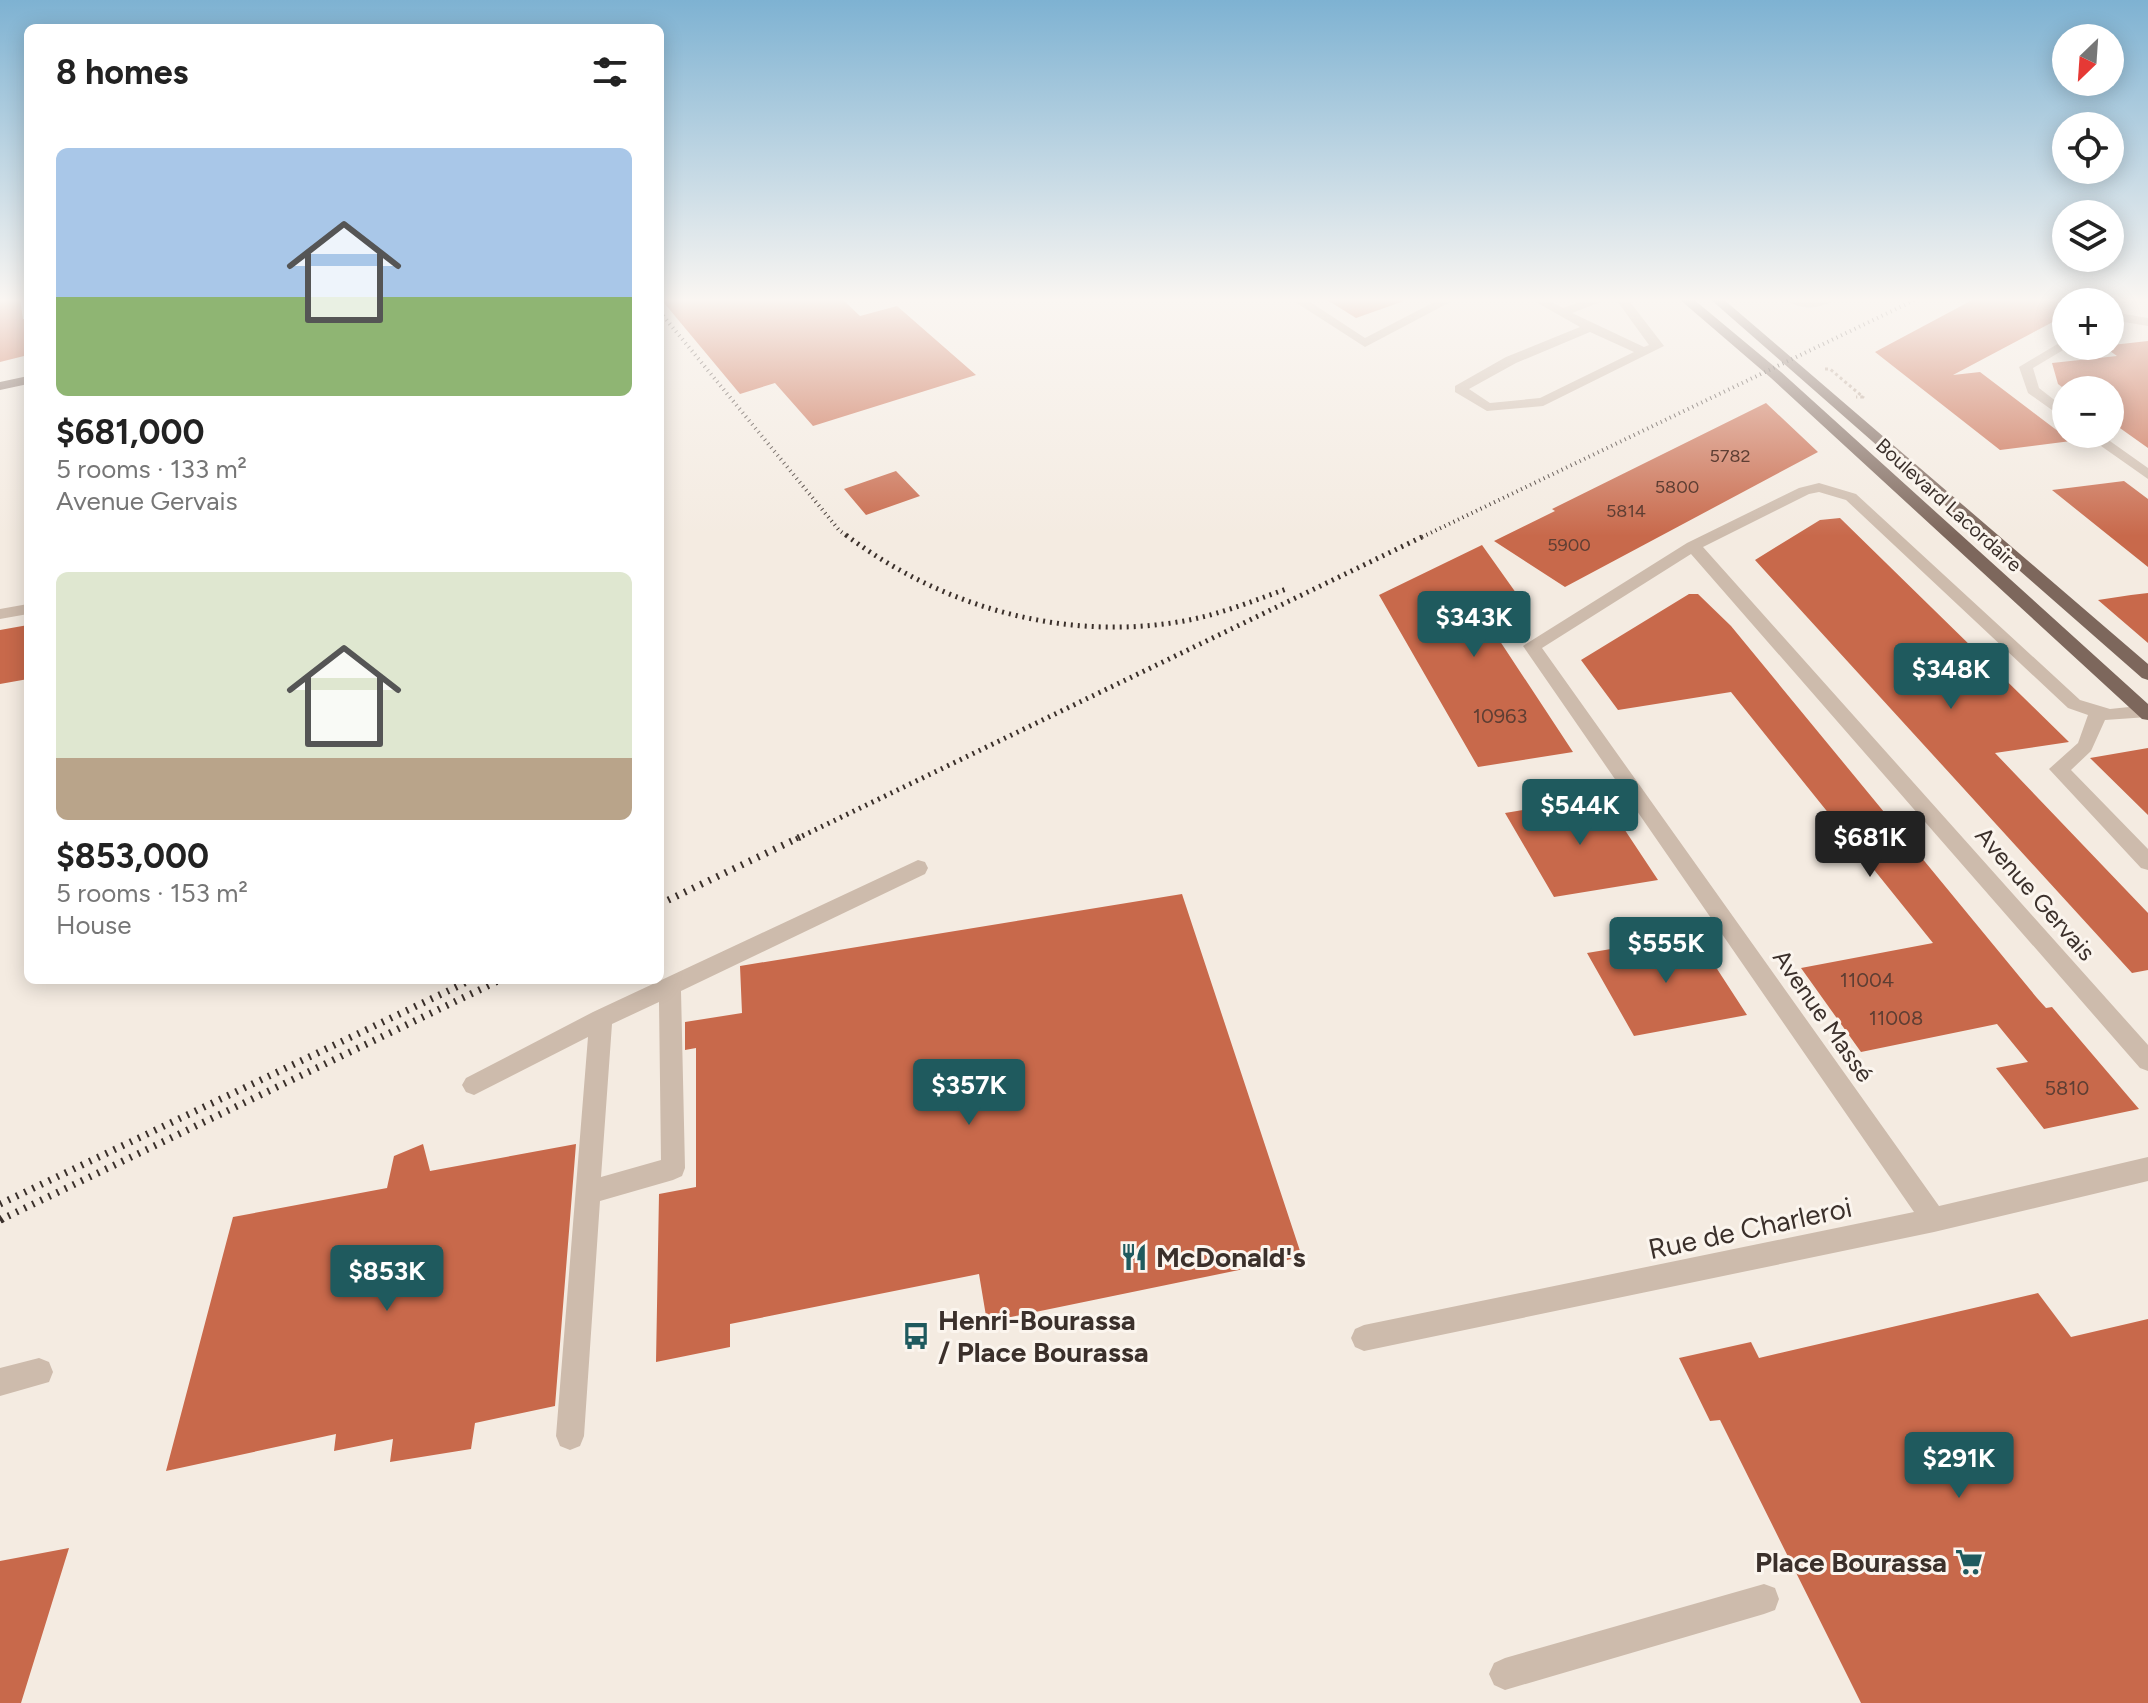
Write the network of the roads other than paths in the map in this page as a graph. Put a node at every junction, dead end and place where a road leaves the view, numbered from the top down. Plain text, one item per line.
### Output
1 (1480, 377) edge
2 (1593, 377) edge
3 (1779, 377) edge
4 (1807, 377) edge
5 (2029, 377) edge
6 (24, 381) edge
7 (0, 386) edge
8 (2052, 405) edge
9 (2110, 448) edge
10 (2148, 475) edge
11 (1693, 546) junction
12 (24, 610) edge
13 (0, 614) edge
14 (2148, 674) edge
15 (2147, 712) edge
16 (2098, 713) junction
17 (2148, 862) edge
18 (918, 868) dead end
19 (670, 986) junction
20 (601, 1019) junction
21 (2148, 1061) edge
22 (474, 1085) dead end
23 (2148, 1169) edge
24 (588, 1193) junction
25 (1934, 1220) junction
26 (1364, 1338) dead end
27 (39, 1372) dead end
28 (0, 1382) edge
29 (570, 1436) dead end
30 (1764, 1599) dead end
31 (1505, 1674) dead end

1 - 2 street
3 - 15 main road, Boulevard Lacordaire
4 - 14 main road, Boulevard Lacordaire
5 - 8 street
6 - 7 main road
9 - 10 street
11 - 16 street
11 - 21 street, Avenue Gervais
11 - 25 street, Avenue Massé
12 - 13 street
15 - 16 street
16 - 17 street
18 - 19 street
19 - 20 street
19 - 24 street
20 - 22 street
20 - 24 street
23 - 25 street, Rue de Charleroi
24 - 29 street
25 - 26 street, Rue de Charleroi
27 - 28 street
30 - 31 street

